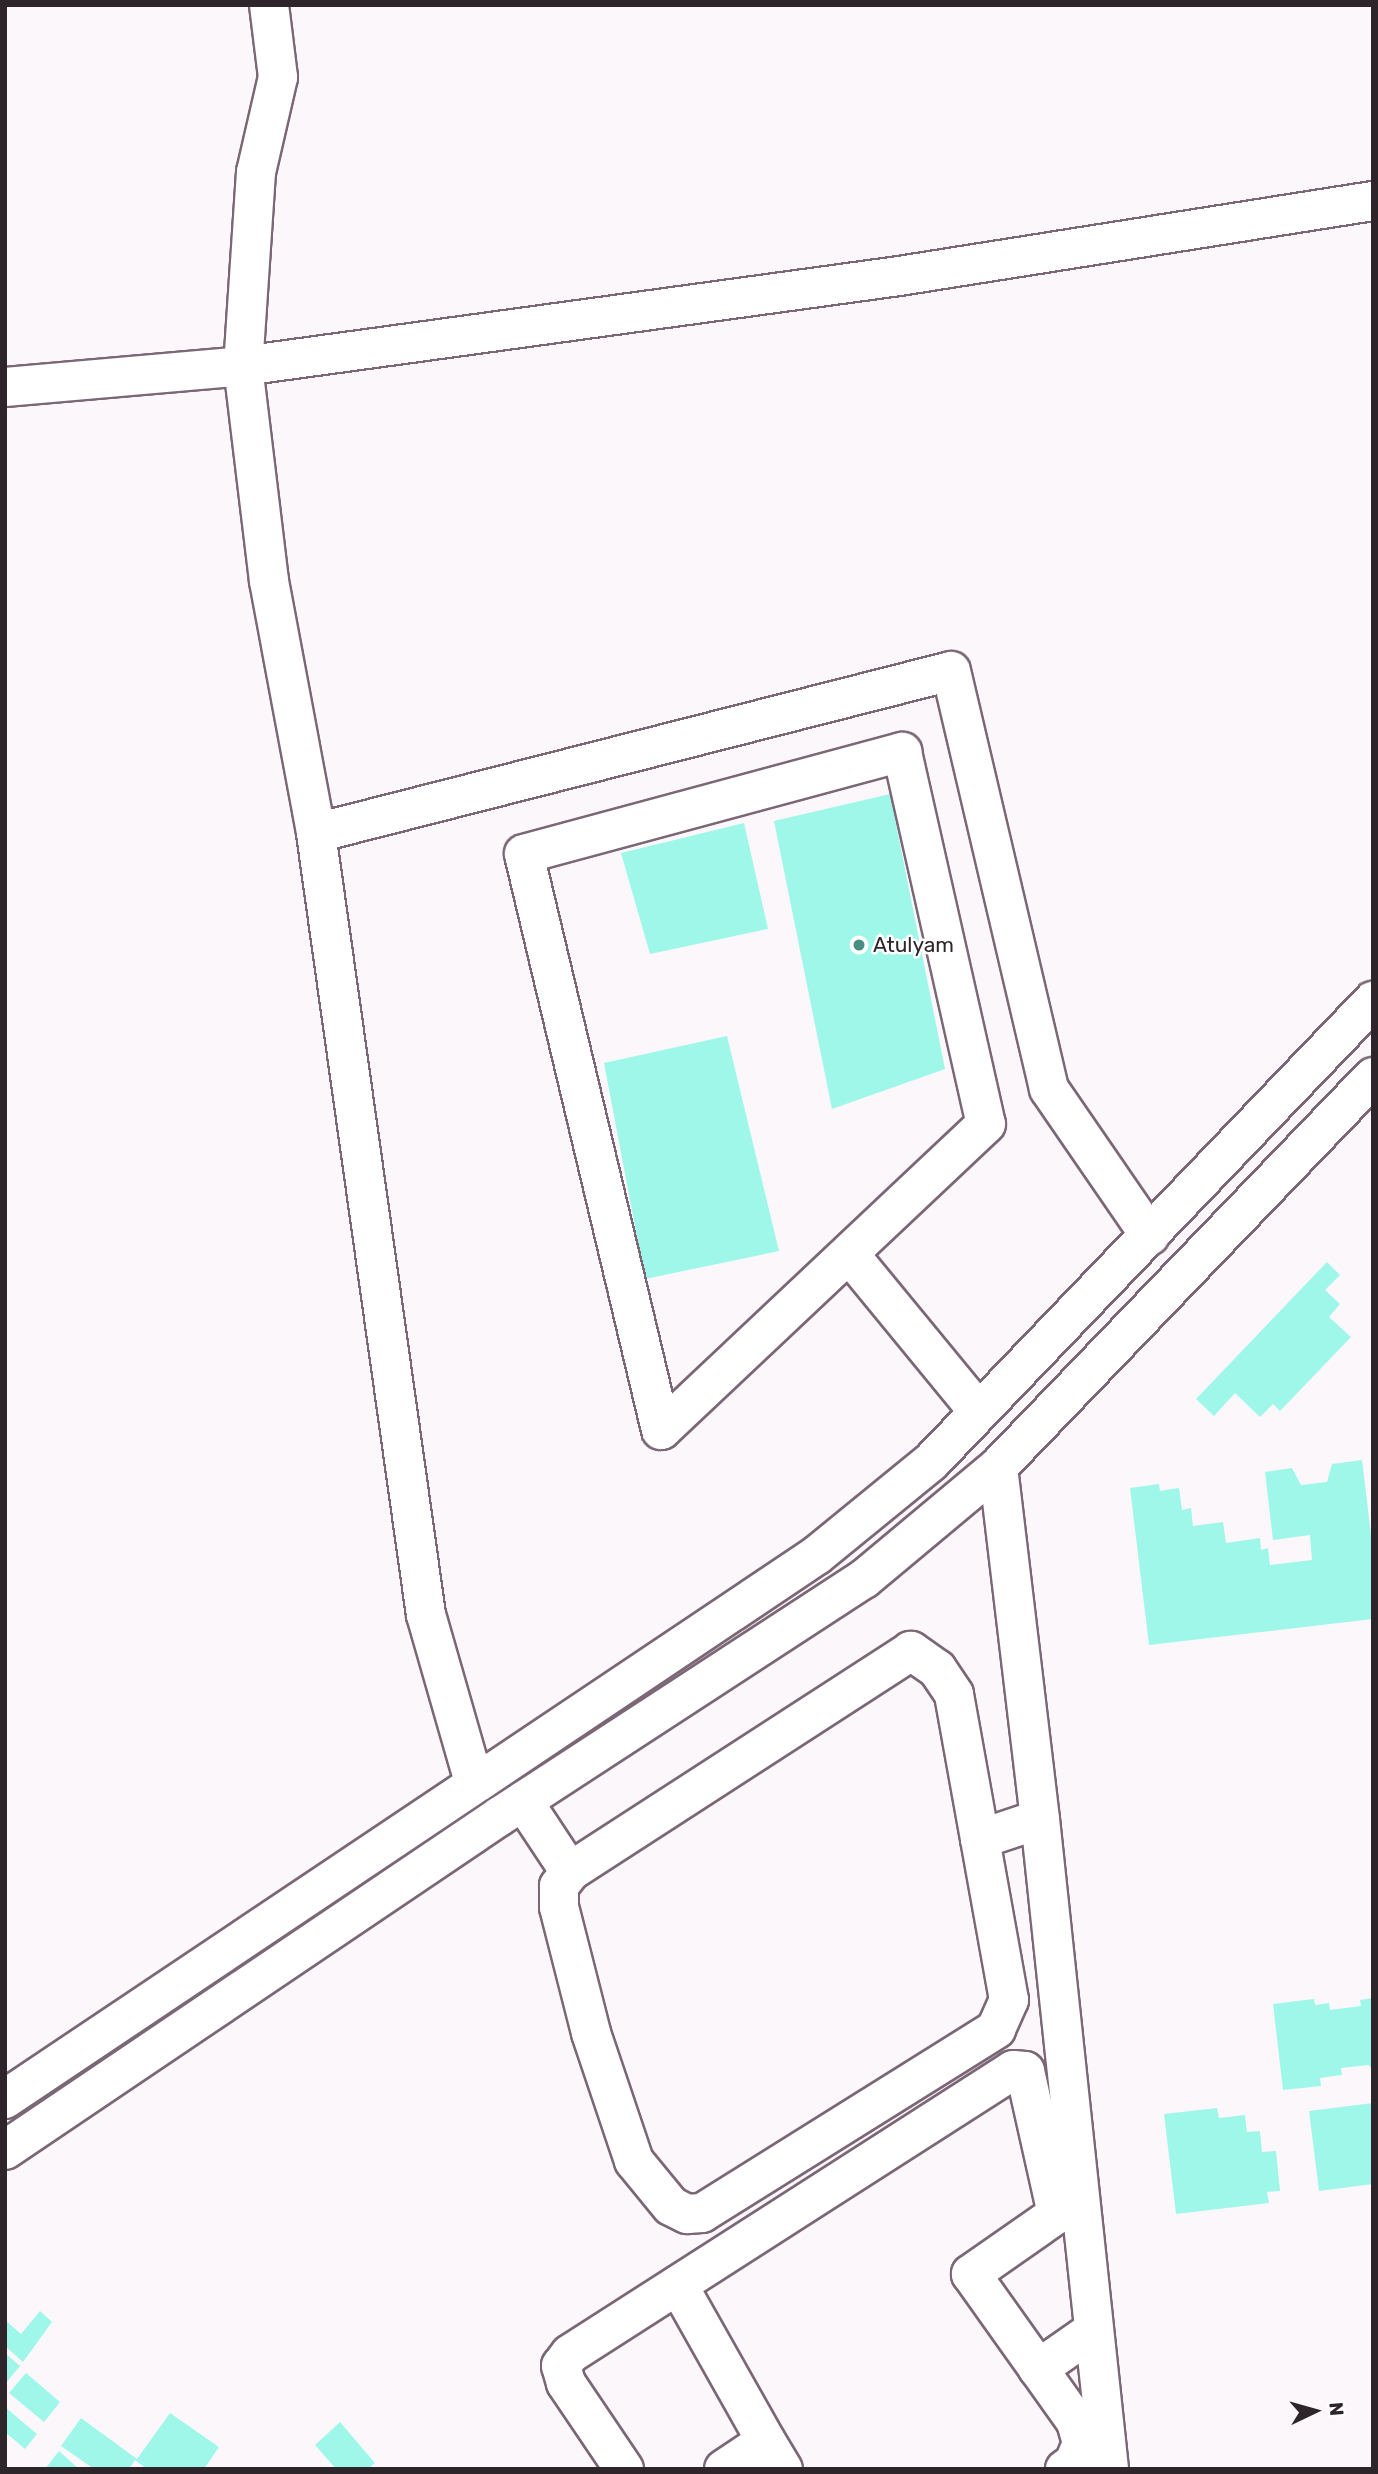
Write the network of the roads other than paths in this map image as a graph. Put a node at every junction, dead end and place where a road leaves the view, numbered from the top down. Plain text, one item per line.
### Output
1 (269, 5) edge
2 (1373, 201) edge
3 (243, 366) junction
4 (5, 387) edge
5 (316, 834) junction
6 (1373, 1001) edge
7 (1373, 1077) edge
8 (1150, 1236) junction
9 (850, 1255) junction
10 (979, 1412) junction
11 (998, 1468) junction
12 (474, 1782) junction
13 (523, 1801) junction
14 (1040, 1819) junction
15 (980, 1839) junction
16 (570, 1872) junction
17 (5, 2099) edge
18 (5, 2150) edge
19 (1069, 2206) junction
20 (678, 2285) junction
21 (1094, 2330) junction
22 (1038, 2369) junction
23 (775, 2455) edge
24 (624, 2469) edge
25 (724, 2469) edge
26 (1065, 2469) edge
27 (1109, 2469) edge

1 - 3 street
2 - 3 street
3 - 4 street
3 - 5 street
5 - 8 street
5 - 12 street
6 - 8 street
7 - 11 street
8 - 10 street
9 - 9 street
9 - 10 street
10 - 12 street
11 - 13 street
11 - 14 street
12 - 17 street
13 - 16 street
13 - 18 street
14 - 15 street
14 - 19 street
15 - 16 street
15 - 16 street
19 - 20 street
19 - 21 street
19 - 22 street
20 - 23 street
20 - 24 street
21 - 22 street
21 - 27 street
22 - 26 street
23 - 25 street

